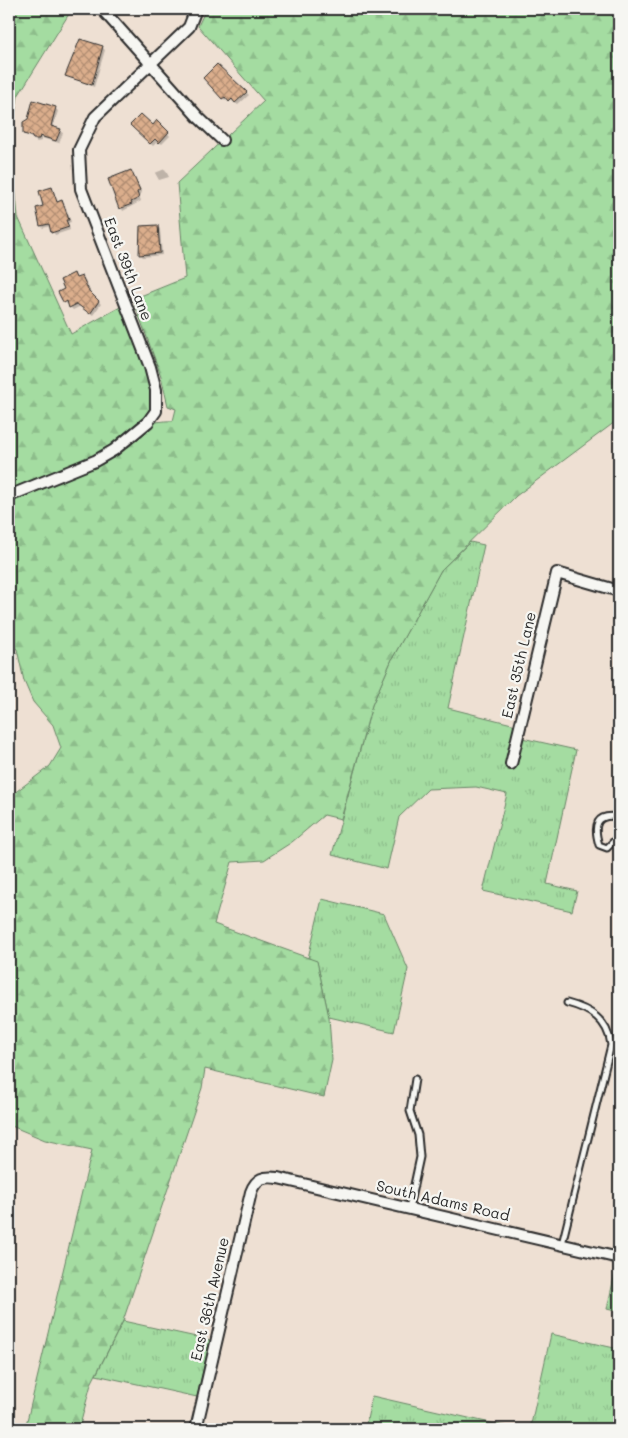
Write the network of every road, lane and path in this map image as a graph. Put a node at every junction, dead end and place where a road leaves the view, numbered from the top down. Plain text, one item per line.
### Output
1 (102, 9) edge
2 (196, 9) edge
3 (150, 64) junction
4 (222, 140) dead end
5 (9, 496) edge
6 (619, 590) edge
7 (511, 764) dead end
8 (619, 817) edge
9 (619, 836) edge
10 (567, 1003) dead end
11 (415, 1079) dead end
12 (260, 1178) joint
13 (409, 1208) junction
14 (562, 1245) junction
15 (619, 1258) edge
16 (196, 1429) edge

1 - 3 street
2 - 3 street, East 39th Lane
3 - 4 street
3 - 5 street, East 39th Lane
6 - 7 street, East 35th Lane
8 - 9 lane
10 - 14 lane
11 - 13 lane
12 - 13 street, South Adams Road
12 - 16 street, East 36th Avenue
13 - 14 street, South Adams Road
14 - 15 street, South Adams Road

